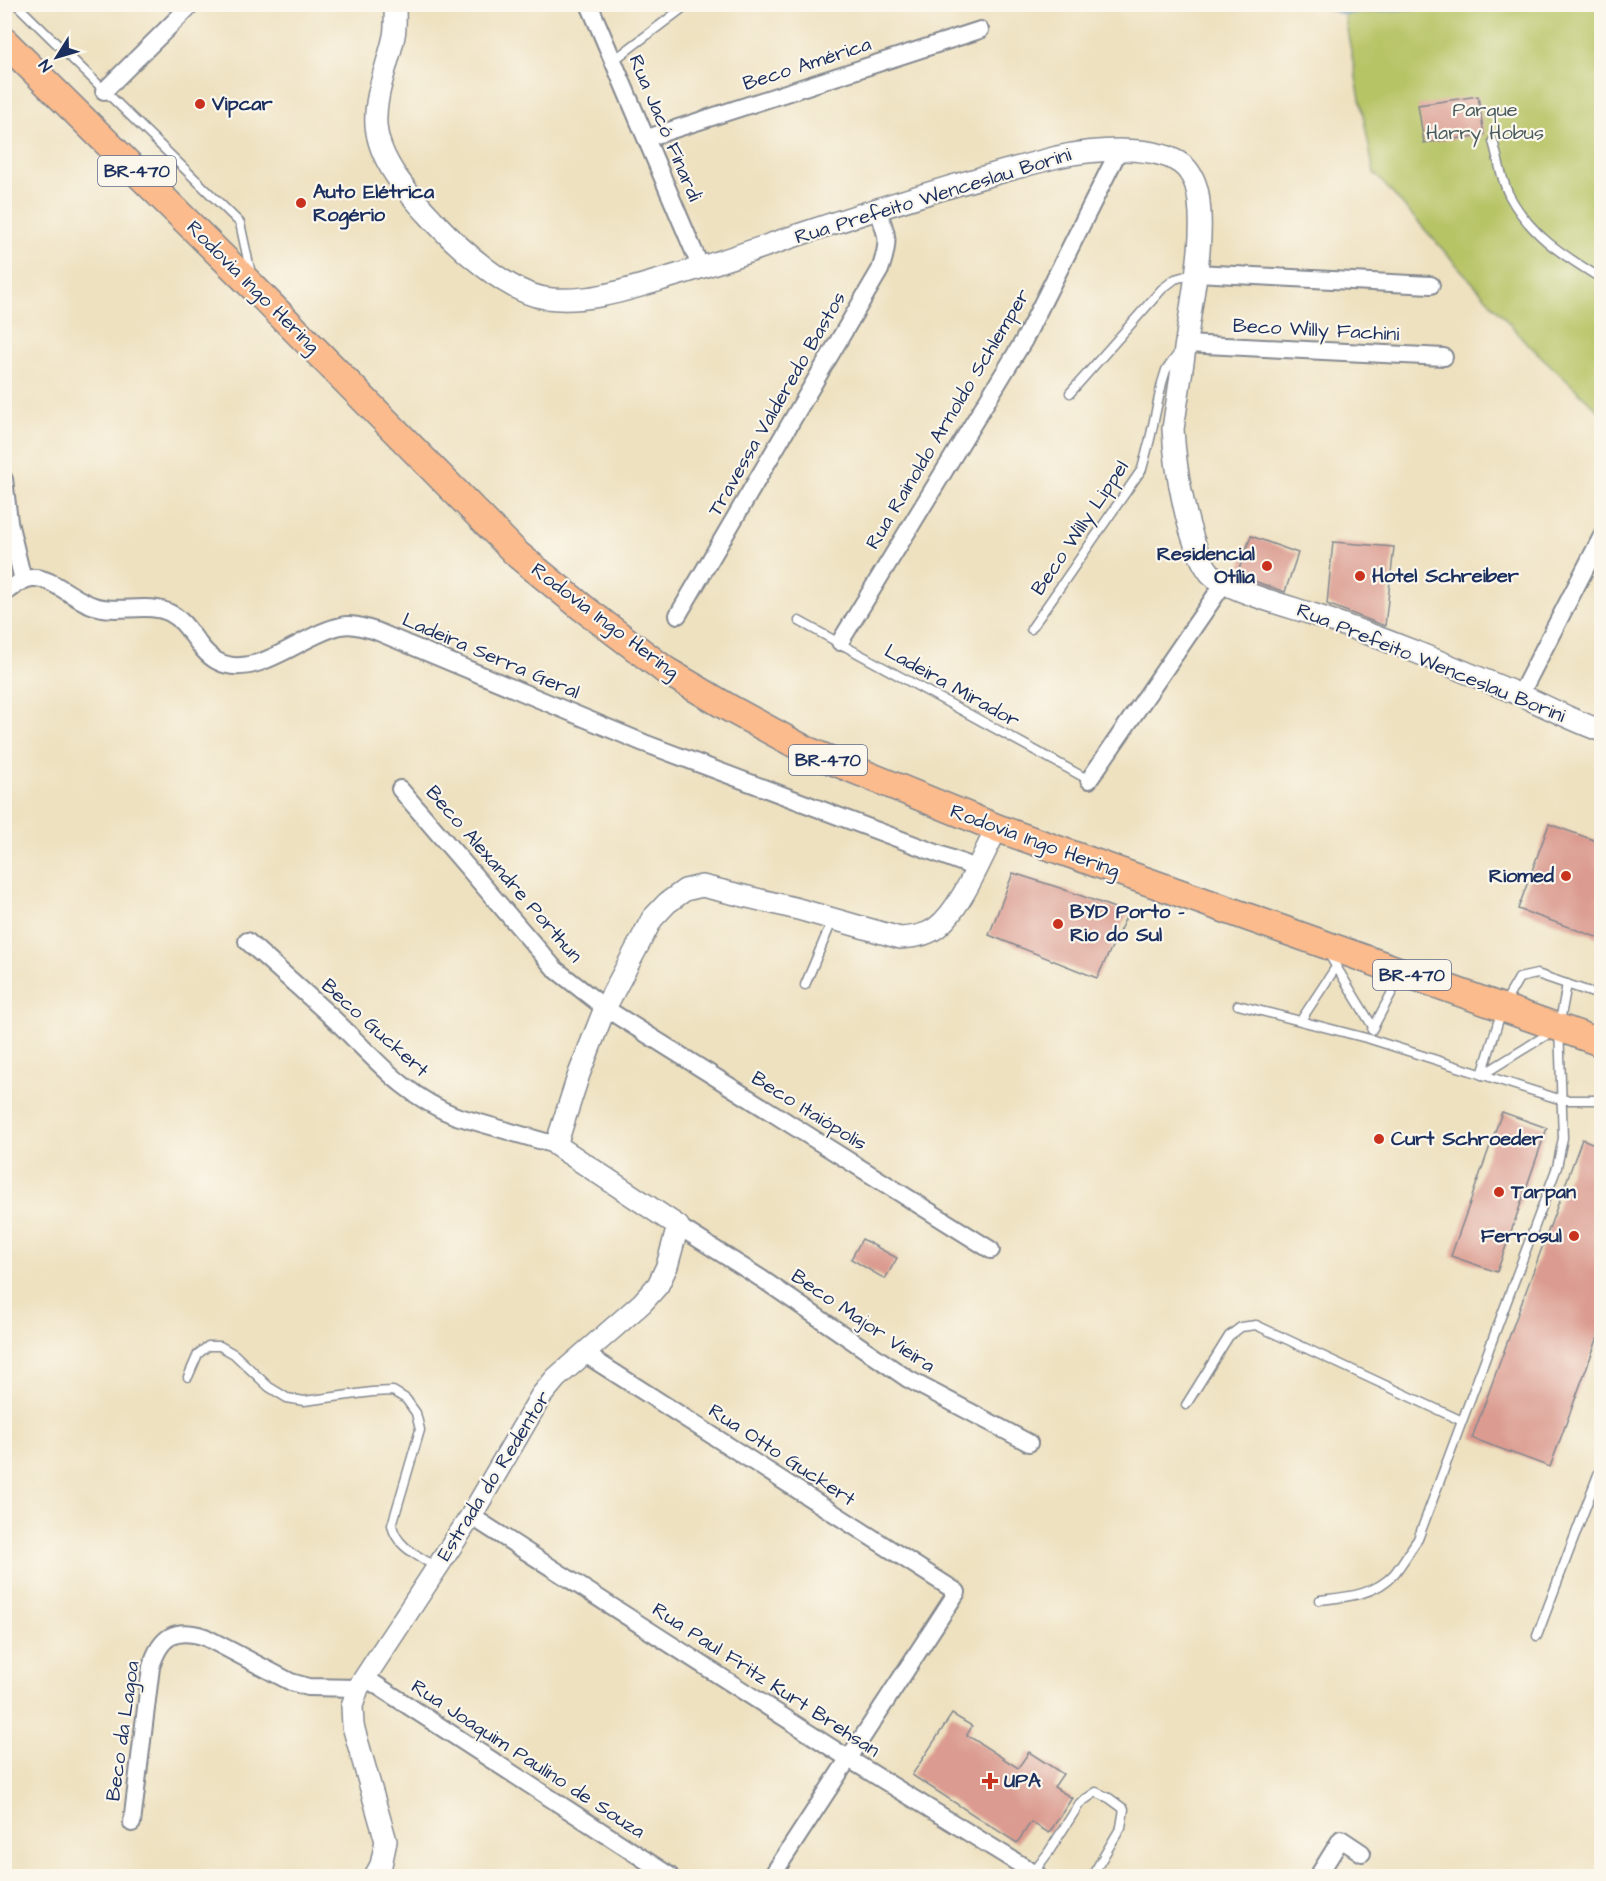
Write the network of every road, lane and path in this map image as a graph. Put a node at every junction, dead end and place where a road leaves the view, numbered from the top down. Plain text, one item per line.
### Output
1 (16, 4) edge
2 (192, 4) edge
3 (395, 4) edge
4 (589, 4) edge
5 (688, 4) edge
6 (980, 30) dead end
7 (4, 41) edge
8 (614, 60) junction
9 (104, 91) junction
10 (647, 138) junction
11 (1493, 141) dead end
12 (1119, 150) junction
13 (877, 209) junction
14 (701, 268) junction
15 (1196, 273) junction
16 (1602, 279) edge
17 (1431, 285) dead end
18 (253, 287) junction
19 (1186, 344) junction
20 (1444, 357) dead end
21 (1070, 393) dead end
22 (4, 479) edge
23 (1602, 536) edge
24 (23, 580) junction
25 (1224, 583) junction
26 (4, 593) edge
27 (678, 615) dead end
28 (799, 621) dead end
29 (1031, 629) dead end
30 (840, 642) junction
31 (1520, 695) junction
32 (1602, 731) edge
33 (1089, 780) joint
34 (400, 789) dead end
35 (997, 828) junction
36 (976, 868) junction
37 (833, 918) junction
38 (247, 941) dead end
39 (1322, 942) junction
40 (1336, 967) junction
41 (1403, 972) junction
42 (1567, 984) junction
43 (805, 985) dead end
44 (1602, 996) edge
45 (1238, 1005) dead end
46 (1503, 1006) junction
47 (605, 1008) junction
48 (1301, 1020) junction
49 (1373, 1027) junction
50 (1559, 1027) junction
51 (1370, 1039) junction
52 (1602, 1043) edge
53 (1482, 1075) junction
54 (1562, 1100) junction
55 (1602, 1100) edge
56 (556, 1145) junction
57 (678, 1226) junction
58 (991, 1250) dead end
59 (585, 1354) junction
60 (189, 1377) dead end
61 (1186, 1405) dead end
62 (1462, 1421) junction
63 (1029, 1443) dead end
64 (1602, 1464) edge
65 (471, 1516) junction
66 (437, 1567) junction
67 (1320, 1600) dead end
68 (1537, 1636) dead end
69 (361, 1682) junction
70 (849, 1759) junction
71 (132, 1823) dead end
72 (1362, 1853) dead end
73 (1036, 1875) edge
74 (375, 1876) edge
75 (670, 1876) edge
76 (772, 1876) edge
77 (1092, 1876) edge
78 (1318, 1876) edge

1 - 9 lane
2 - 9 street
3 - 14 street, Rua Prefeito Wenceslau Borini
4 - 8 street, Rua Jacó Finardi
5 - 8 lane
6 - 10 street, Beco América
7 - 18 highway, Rodovia Ingo Hering / BR-470
8 - 10 street, Rua Jacó Finardi
9 - 18 lane
10 - 14 street, Rua Jacó Finardi
11 - 16 lane
12 - 13 street, Rua Prefeito Wenceslau Borini
12 - 15 street, Rua Prefeito Wenceslau Borini
12 - 30 street, Rua Rainoldo Arnoldo Schlemper
13 - 14 street, Rua Prefeito Wenceslau Borini
13 - 27 street, Travessa Valderedo Bastos
15 - 17 street
15 - 19 street, Rua Prefeito Wenceslau Borini
15 - 21 lane
18 - 35 highway, Rodovia Ingo Hering / BR-470
19 - 20 street, Beco Willy Fachini
19 - 25 street, Rua Prefeito Wenceslau Borini
19 - 29 lane, Beco Willy Lippel
22 - 24 street
23 - 31 street
24 - 26 street
24 - 36 street, Ladeira Serra Geral
25 - 31 street, Rua Prefeito Wenceslau Borini
25 - 33 street
28 - 30 lane, Ladeira Mirador
30 - 33 lane, Ladeira Mirador
31 - 32 street, Rua Prefeito Wenceslau Borini
34 - 47 street, Beco Alexandre Porthun
35 - 36 street
35 - 39 highway, Rodovia Ingo Hering / BR-470
36 - 37 street
37 - 43 lane
37 - 47 street
38 - 56 street, Beco Guckert
39 - 40 lane
39 - 41 highway, Rodovia Ingo Hering / BR-470
40 - 48 lane
40 - 49 lane
41 - 46 highway, Rodovia Ingo Hering / BR-470
41 - 49 lane
42 - 44 lane
42 - 46 lane
42 - 50 lane
45 - 48 lane
46 - 50 highway, Rodovia Ingo Hering / BR-470
46 - 53 lane
47 - 56 street
47 - 58 street, Beco Itaiópolis
48 - 51 lane
49 - 51 lane
50 - 52 highway, Rodovia Ingo Hering / BR-470
50 - 53 lane
50 - 54 lane
51 - 53 lane
53 - 54 lane
54 - 55 lane
54 - 62 lane
56 - 57 street
57 - 59 street, Estrada do Redentor
57 - 63 street, Beco Major Vieira
59 - 65 street, Estrada do Redentor
59 - 70 street, Rua Otto Guckert
60 - 66 lane
61 - 62 lane
62 - 67 lane
64 - 68 lane
65 - 66 street, Estrada do Redentor
65 - 70 street, Rua Paul Fritz Kurt Brehsan
66 - 69 street, Estrada do Redentor
69 - 71 street, Beco da Lagoa
69 - 74 street, Estrada do Redentor
69 - 75 street, Rua Joaquim Paulino de Souza
70 - 73 street, Rua Paul Fritz Kurt Brehsan
70 - 76 street
72 - 78 street
73 - 77 lane

